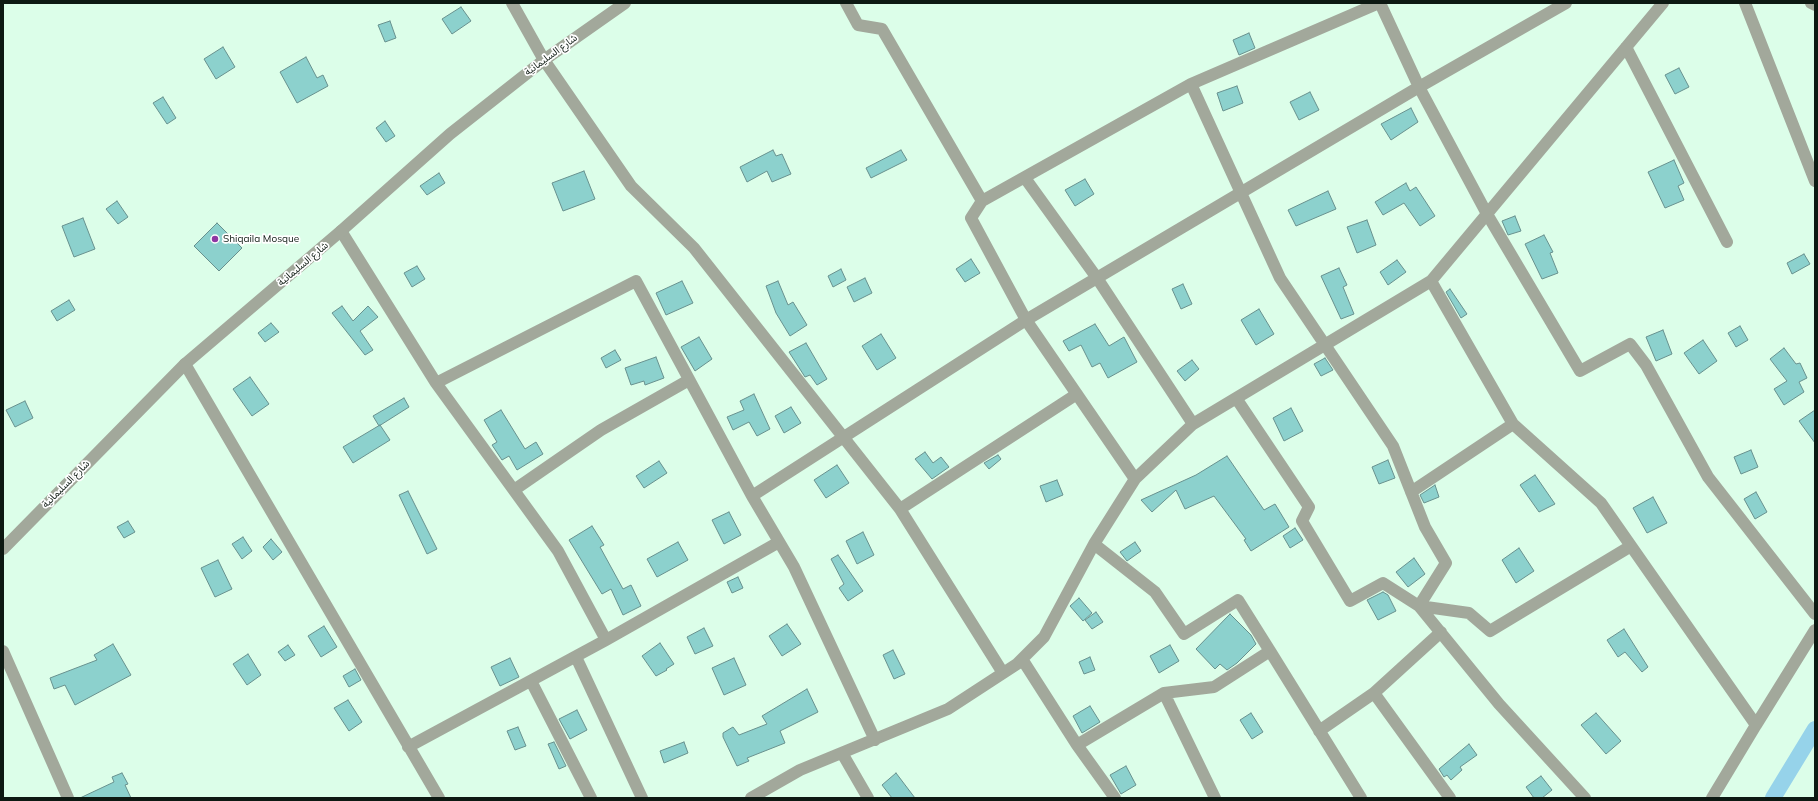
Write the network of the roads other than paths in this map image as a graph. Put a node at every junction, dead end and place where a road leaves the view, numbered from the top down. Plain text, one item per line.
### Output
1 (512, 3) edge
2 (625, 3) edge
3 (846, 3) edge
4 (1379, 3) edge
5 (1566, 3) edge
6 (1663, 3) edge
7 (1745, 3) edge
8 (1812, 3) edge
9 (1815, 6) edge
10 (1626, 47) junction
11 (544, 60) junction
12 (1191, 84) junction
13 (1419, 87) junction
14 (1025, 178) junction
15 (1815, 181) edge
16 (1242, 192) junction
17 (982, 201) junction
18 (1487, 214) junction
19 (341, 231) junction
20 (1727, 242) dead end
21 (1097, 278) junction
22 (1431, 280) junction
23 (1026, 320) junction
24 (1325, 344) junction
25 (185, 364) junction
26 (689, 380) junction
27 (436, 383) junction
28 (1077, 394) junction
29 (1236, 398) junction
30 (1193, 424) junction
31 (1513, 424) junction
32 (843, 437) junction
33 (1135, 480) junction
34 (514, 490) junction
35 (1411, 492) junction
36 (752, 496) junction
37 (900, 509) junction
38 (779, 542) junction
39 (1094, 544) junction
40 (1631, 546) junction
41 (3, 549) edge
42 (1419, 606) junction
43 (1815, 614) edge
44 (1815, 630) edge
45 (1441, 632) junction
46 (606, 640) junction
47 (3, 650) edge
48 (1270, 651) junction
49 (576, 657) junction
50 (1022, 659) junction
51 (1003, 673) junction
52 (531, 681) junction
53 (1164, 693) junction
54 (1374, 693) junction
55 (1756, 725) junction
56 (1319, 731) junction
57 (875, 740) junction
58 (1077, 745) junction
59 (408, 747) junction
60 (842, 753) junction
61 (1357, 797) edge
62 (68, 798) edge
63 (439, 798) edge
64 (591, 798) edge
65 (642, 798) edge
66 (750, 798) edge
67 (868, 798) edge
68 (1115, 798) edge
69 (1216, 798) edge
70 (1450, 798) edge
71 (1586, 798) edge
72 (1712, 798) edge

1 - 11 street
2 - 11 street, شارع السليمانية
3 - 17 street
4 - 12 street
4 - 13 street
5 - 13 street
6 - 10 street
7 - 15 street
8 - 9 street
10 - 18 street
10 - 20 street
11 - 19 street, شارع السليمانية
11 - 32 street
12 - 14 street
12 - 16 street
13 - 16 street
13 - 18 street
14 - 17 street
14 - 21 street
16 - 21 street
16 - 24 street
17 - 23 street
18 - 22 street
18 - 43 street
19 - 25 street, شارع السليمانية
19 - 27 street
21 - 23 street
21 - 30 street
22 - 24 street
22 - 31 street
23 - 28 street
23 - 32 street
24 - 29 street
24 - 35 street
25 - 41 street, شارع السليمانية
25 - 59 street
26 - 27 street
26 - 34 street
26 - 36 street
27 - 34 street
28 - 33 street
28 - 37 street
29 - 30 street
29 - 42 street
30 - 33 street
31 - 35 street
31 - 40 street
32 - 36 street
32 - 37 street
33 - 39 street
34 - 46 street
35 - 42 street
36 - 38 street
37 - 51 street
38 - 46 street
38 - 57 street
39 - 48 street
39 - 50 street
40 - 42 street
40 - 55 street
42 - 45 street
44 - 55 street
45 - 54 street
45 - 71 street
46 - 49 street
47 - 62 street
48 - 53 street
48 - 56 street
49 - 52 street
49 - 65 street
50 - 51 street
50 - 58 street
51 - 57 street
52 - 59 street
52 - 64 street
53 - 58 street
53 - 69 street
54 - 56 street
54 - 70 street
55 - 72 street
56 - 61 street
57 - 60 street
58 - 68 street
59 - 63 street
60 - 66 street
60 - 67 street

